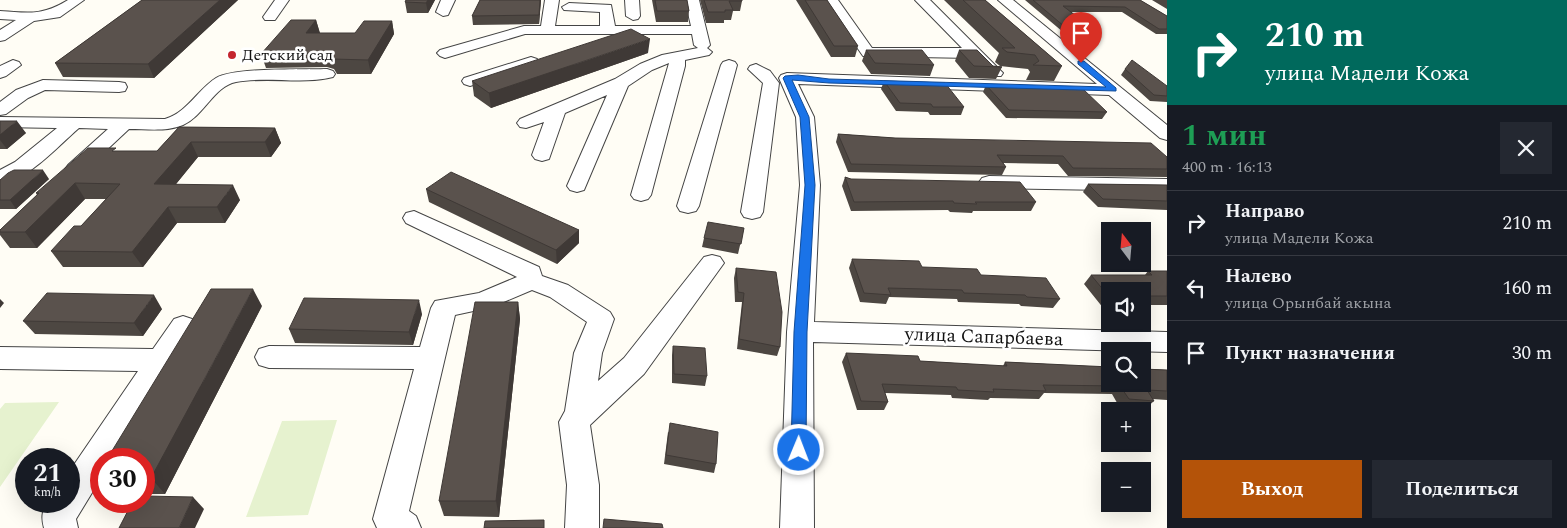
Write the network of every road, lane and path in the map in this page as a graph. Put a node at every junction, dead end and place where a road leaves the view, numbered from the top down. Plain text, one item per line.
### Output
1 (77, 0) edge
2 (282, 0) edge
3 (552, 0) edge
4 (632, 0) edge
5 (692, 0) edge
6 (831, 0) edge
7 (922, 0) edge
8 (1005, 0) edge
9 (569, 8) dead end
10 (0, 15) edge
11 (30, 17) junction
12 (270, 17) dead end
13 (633, 23) junction
14 (547, 30) junction
15 (608, 30) junction
16 (699, 30) junction
17 (0, 37) edge
18 (588, 44) edge
19 (704, 52) junction
20 (446, 53) dead end
21 (974, 53) junction
22 (677, 56) junction
23 (542, 59) edge
24 (730, 65) junction
25 (756, 69) junction
26 (328, 74) dead end
27 (1096, 75) junction
28 (790, 77) junction
29 (470, 81) edge
30 (621, 83) junction
31 (119, 87) dead end
32 (1114, 90) junction
33 (0, 110) edge
34 (557, 110) junction
35 (0, 122) edge
36 (74, 123) junction
37 (125, 123) junction
38 (526, 123) dead end
39 (1167, 134) edge
40 (542, 155) dead end
41 (0, 179) edge
42 (62, 181) edge
43 (968, 182) edge
44 (1167, 185) edge
45 (577, 186) dead end
46 (641, 195) dead end
47 (688, 206) dead end
48 (752, 212) dead end
49 (414, 218) dead end
50 (712, 263) dead end
51 (531, 281) junction
52 (183, 326) dead end
53 (800, 332) junction
54 (1167, 342) edge
55 (0, 358) edge
56 (270, 358) dead end
57 (431, 358) junction
58 (161, 360) junction
59 (579, 416) junction
60 (80, 483) edge
61 (60, 513) edge
62 (61, 528) edge
63 (404, 528) edge
64 (582, 528) edge
65 (798, 528) edge

1 - 11 street
2 - 12 street
3 - 14 street
4 - 13 street
5 - 16 street
6 - 21 street
7 - 21 street
8 - 27 street
9 - 15 street
10 - 11 street
11 - 17 street
13 - 15 street
13 - 16 street
13 - 18 street
14 - 15 street
14 - 20 street
16 - 19 street
19 - 22 street
19 - 24 street
21 - 27 street
22 - 30 street
22 - 46 street
23 - 29 street
24 - 25 street
24 - 47 street
25 - 28 street
25 - 48 street
26 - 37 street
27 - 32 street
28 - 32 street
28 - 53 street
30 - 34 street
30 - 45 street
31 - 33 street
32 - 39 street
34 - 38 street
34 - 40 street
35 - 36 street
36 - 37 street
36 - 41 street
37 - 42 street
43 - 44 street
49 - 51 street
50 - 59 street
51 - 57 street
51 - 59 street
52 - 58 street
53 - 54 street, улица Сапарбаева
53 - 65 street
55 - 58 street
56 - 57 street
57 - 63 street
58 - 60 street
59 - 64 street
61 - 62 street

